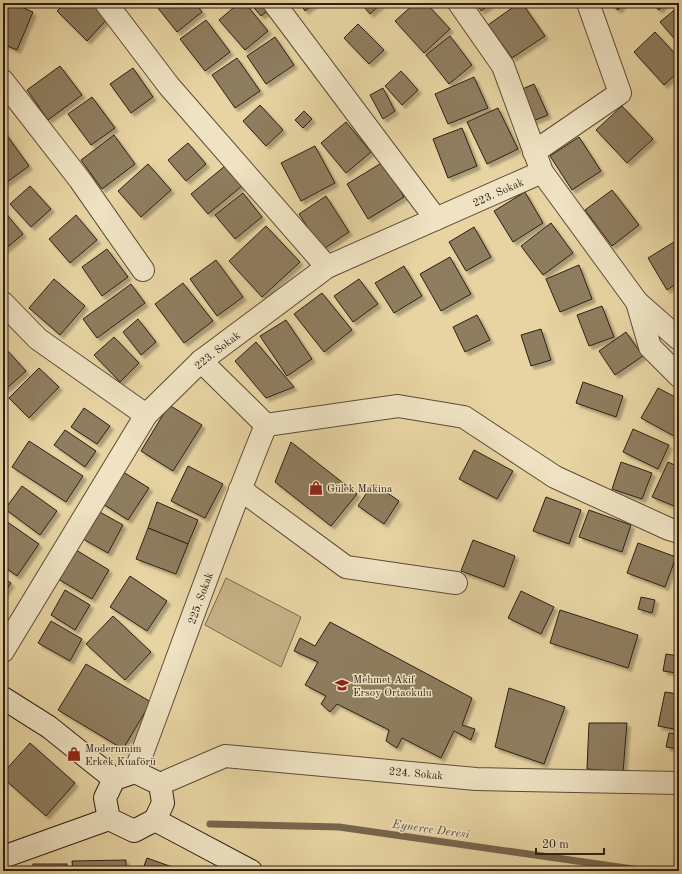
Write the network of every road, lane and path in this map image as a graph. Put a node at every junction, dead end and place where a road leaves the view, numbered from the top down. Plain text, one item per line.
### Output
1 (106, 3) edge
2 (274, 3) edge
3 (459, 3) edge
4 (588, 3) edge
5 (3, 80) edge
6 (538, 162) junction
7 (436, 219) junction
8 (328, 267) junction
9 (144, 270) dead end
10 (637, 302) junction
11 (3, 303) edge
12 (679, 339) edge
13 (201, 361) junction
14 (679, 376) edge
15 (146, 415) junction
16 (266, 424) junction
17 (240, 489) junction
18 (679, 532) edge
19 (456, 583) dead end
20 (3, 651) edge
21 (3, 698) edge
22 (134, 772) junction
23 (114, 780) junction
24 (679, 783) edge
25 (160, 784) junction
26 (110, 819) junction
27 (155, 820) junction
28 (3, 857) edge
29 (252, 871) edge

1 - 8 street
2 - 7 street
3 - 6 street
4 - 6 street, 223. Sokak
5 - 9 street
6 - 7 street, 223. Sokak
6 - 10 street
7 - 8 street, 223. Sokak
8 - 13 street, 223. Sokak
10 - 12 street
10 - 14 street
11 - 15 street
13 - 15 street, 223. Sokak
13 - 16 street
15 - 20 street, 223. Sokak
16 - 17 street, 225. Sokak
16 - 18 street
17 - 19 street
17 - 22 street, 225. Sokak
21 - 23 street
22 - 23 street
22 - 25 street
23 - 26 street
24 - 25 street, 224. Sokak
25 - 27 street
26 - 27 street
26 - 28 street
27 - 29 street

